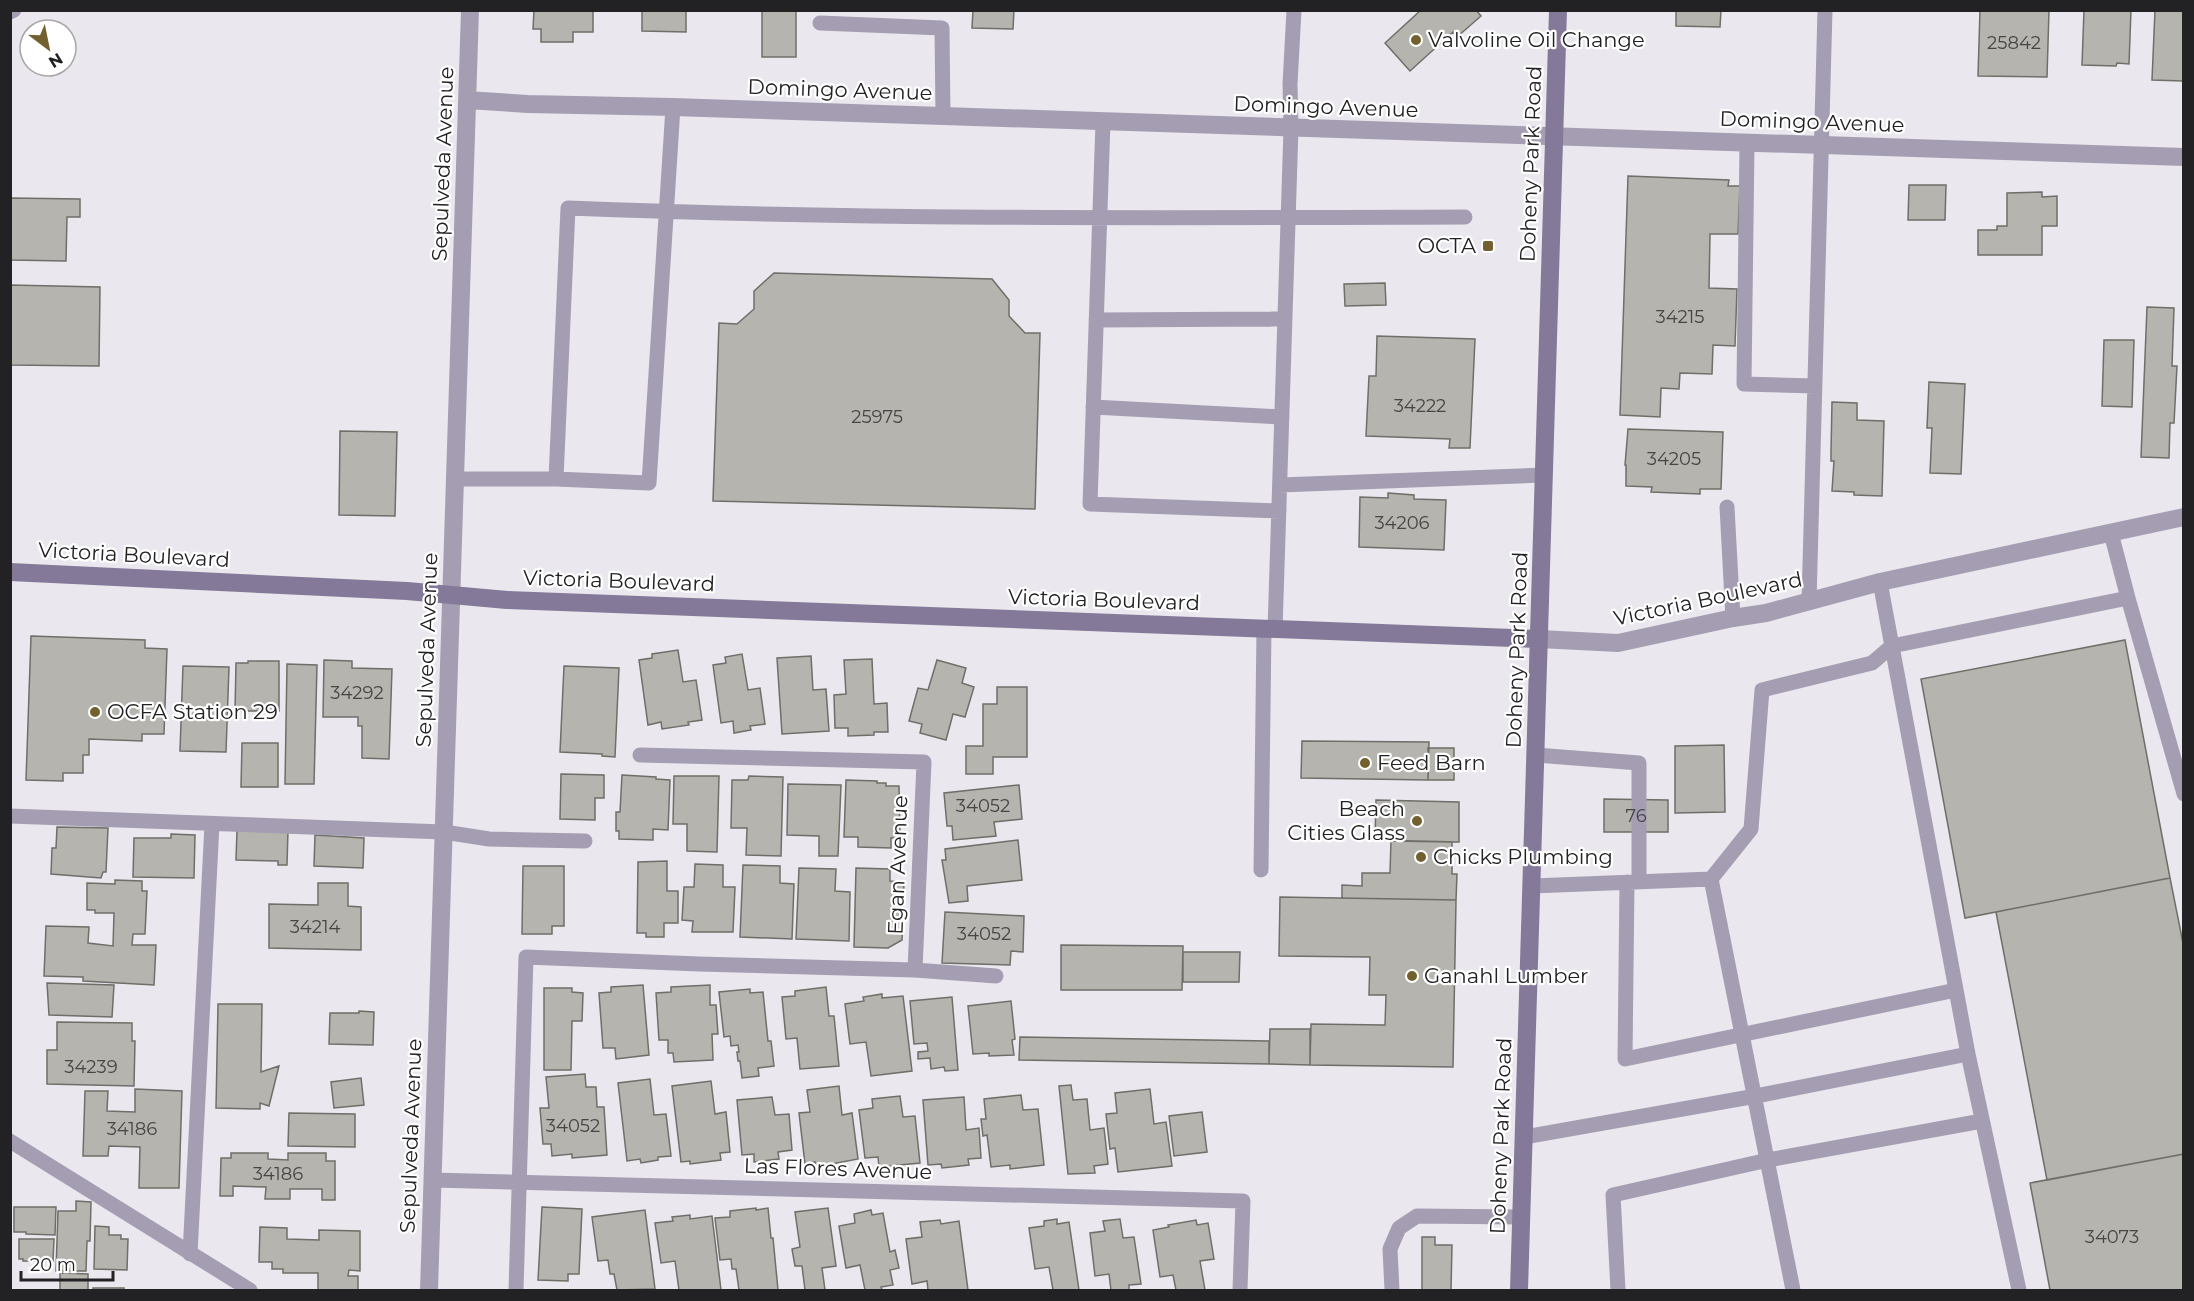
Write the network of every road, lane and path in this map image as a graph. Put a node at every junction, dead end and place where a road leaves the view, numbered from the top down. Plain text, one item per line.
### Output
1 (470, 10) edge
2 (1294, 10) edge
3 (1558, 10) edge
4 (1825, 10) edge
5 (820, 23) dead end
6 (467, 100) junction
7 (673, 107) junction
8 (943, 117) junction
9 (1103, 122) junction
10 (1291, 128) junction
11 (1554, 137) junction
12 (1747, 143) junction
13 (1821, 146) junction
14 (2184, 157) edge
15 (666, 212) junction
16 (1465, 217) dead end
17 (1100, 218) junction
18 (1288, 218) junction
19 (1285, 318) junction
20 (1096, 320) junction
21 (1814, 386) junction
22 (1093, 407) junction
23 (1282, 417) junction
24 (1544, 475) junction
25 (455, 479) junction
26 (556, 479) junction
27 (1280, 484) junction
28 (1727, 507) dead end
29 (1279, 511) junction
30 (2184, 517) edge
31 (2111, 533) junction
32 (10, 572) edge
33 (1880, 582) junction
34 (451, 594) junction
35 (2128, 598) junction
36 (1809, 602) junction
37 (1733, 618) junction
38 (1269, 629) junction
39 (1539, 639) junction
40 (1892, 646) junction
41 (640, 755) dead end
42 (1536, 755) junction
43 (2184, 794) edge
44 (10, 816) edge
45 (212, 824) junction
46 (444, 832) junction
47 (585, 841) dead end
48 (1261, 870) dead end
49 (1712, 879) junction
50 (1633, 881) junction
51 (1532, 885) junction
52 (915, 970) junction
53 (996, 976) dead end
54 (1956, 990) junction
55 (1743, 1035) junction
56 (1968, 1054) junction
57 (1756, 1096) junction
58 (1982, 1121) junction
59 (1524, 1137) junction
60 (10, 1141) edge
61 (1768, 1160) junction
62 (432, 1180) junction
63 (519, 1182) junction
64 (1521, 1217) junction
65 (190, 1254) junction
66 (250, 1290) edge
67 (429, 1290) edge
68 (516, 1290) edge
69 (1240, 1290) edge
70 (1392, 1290) edge
71 (1520, 1290) edge
72 (1618, 1290) edge
73 (1793, 1290) edge
74 (2019, 1290) edge

1 - 6 street, Sepulveda Avenue
2 - 10 lane
3 - 11 street, Doheny Park Road
4 - 13 lane
5 - 8 lane
6 - 7 street, Domingo Avenue
6 - 25 street, Sepulveda Avenue
7 - 8 street, Domingo Avenue
7 - 15 lane
8 - 9 street, Domingo Avenue
9 - 10 street, Domingo Avenue
9 - 17 lane
10 - 11 street, Domingo Avenue
10 - 18 lane
11 - 12 street, Domingo Avenue
11 - 24 street, Doheny Park Road
12 - 13 street, Domingo Avenue
12 - 21 lane
13 - 14 street, Domingo Avenue
13 - 21 lane
15 - 17 lane
15 - 26 lane
15 - 26 lane
16 - 18 lane
17 - 18 lane
17 - 20 lane
18 - 19 lane
19 - 20 lane
19 - 23 lane
20 - 22 lane
21 - 36 lane
22 - 23 lane
22 - 29 lane
23 - 27 lane
24 - 27 lane
24 - 39 street, Doheny Park Road
25 - 26 lane
25 - 34 street, Sepulveda Avenue
27 - 29 lane
28 - 37 lane
29 - 38 lane
30 - 31 street, Victoria Boulevard
31 - 33 street, Victoria Boulevard
31 - 35 lane
32 - 34 street, Victoria Boulevard
33 - 36 street, Victoria Boulevard
33 - 40 lane
34 - 38 street, Victoria Boulevard
34 - 46 street, Sepulveda Avenue
35 - 40 lane
35 - 43 lane
36 - 37 street, Victoria Boulevard
37 - 39 street, Victoria Boulevard
38 - 39 street, Victoria Boulevard
38 - 48 lane
39 - 42 street, Doheny Park Road
40 - 49 lane
40 - 54 lane
41 - 52 lane, Egan Avenue
42 - 50 lane
42 - 51 street, Doheny Park Road
44 - 45 lane
45 - 46 lane
45 - 65 lane
46 - 47 lane
46 - 62 street, Sepulveda Avenue
49 - 50 lane
49 - 55 lane
50 - 51 lane
50 - 55 lane
51 - 59 street, Doheny Park Road
52 - 53 lane
52 - 63 lane
54 - 55 lane
54 - 56 lane
55 - 57 lane
56 - 57 lane
56 - 58 lane
57 - 59 lane
57 - 61 lane
58 - 61 lane
58 - 74 lane
59 - 64 street, Doheny Park Road
60 - 65 lane
61 - 72 lane
61 - 73 lane
62 - 63 lane, Las Flores Avenue
62 - 67 street, Sepulveda Avenue
63 - 68 lane
63 - 69 lane, Las Flores Avenue
64 - 70 lane
64 - 71 street, Doheny Park Road
65 - 66 lane

